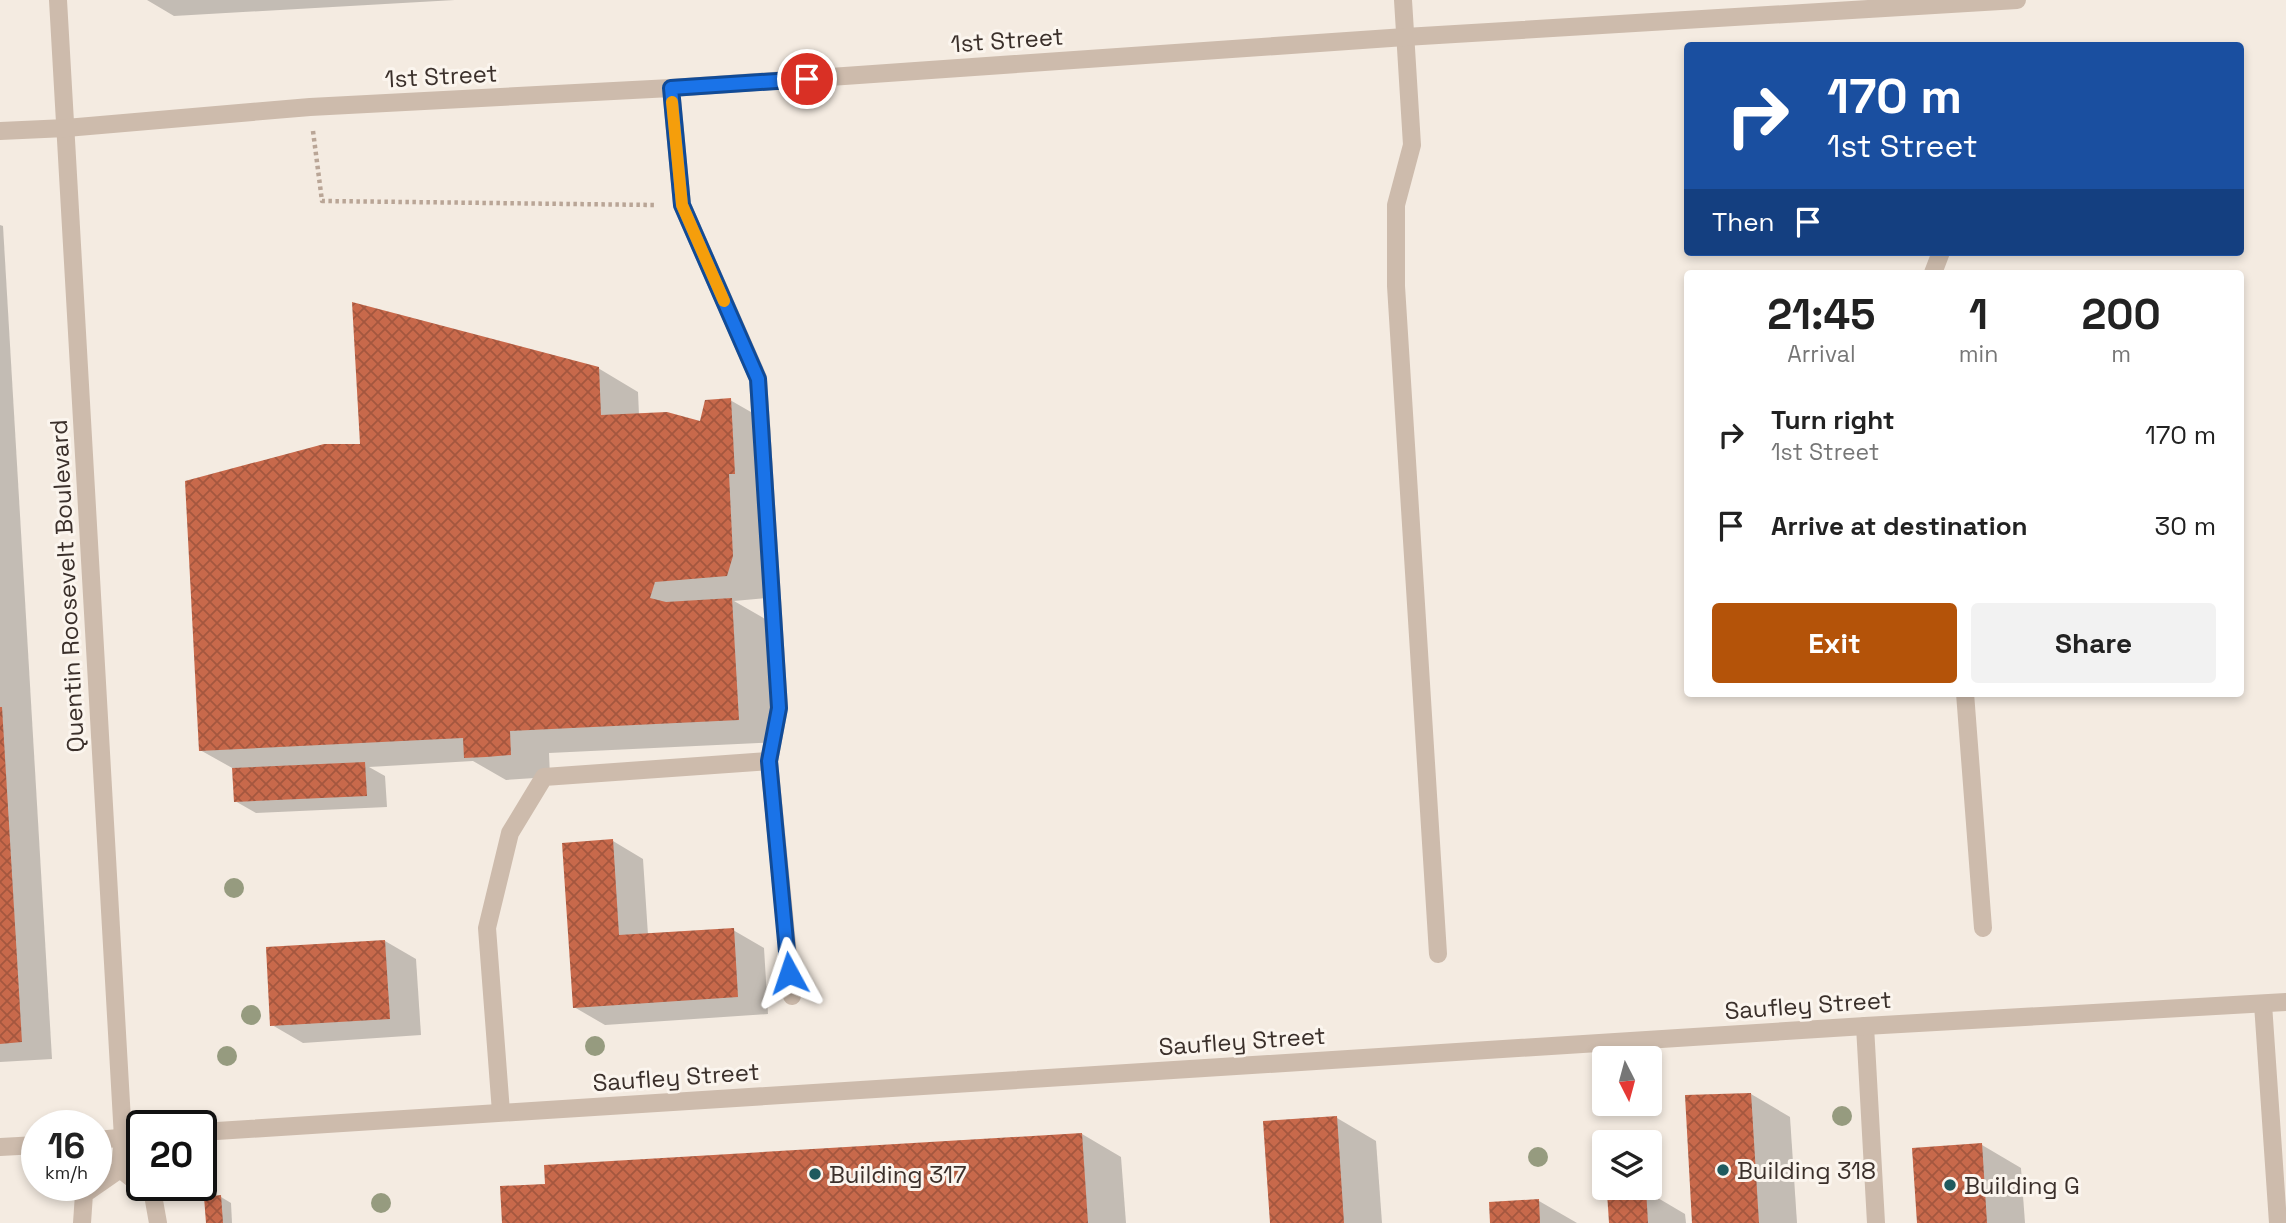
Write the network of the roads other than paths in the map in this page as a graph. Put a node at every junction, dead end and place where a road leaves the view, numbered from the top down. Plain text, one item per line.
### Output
1 (58, 0) edge
2 (1403, 0) edge
3 (2017, 0) edge
4 (1405, 37) junction
5 (671, 88) junction
6 (66, 128) junction
7 (0, 131) edge
8 (1965, 697) edge
9 (769, 761) junction
10 (1983, 928) dead end
11 (1438, 954) dead end
12 (792, 996) dead end
13 (2286, 1002) edge
14 (2263, 1004) junction
15 (1865, 1026) junction
16 (501, 1112) junction
17 (217, 1131) edge
18 (123, 1138) junction
19 (126, 1138) edge
20 (112, 1139) edge
21 (21, 1145) edge
22 (0, 1147) edge
23 (120, 1169) junction
24 (82, 1223) edge
25 (158, 1223) edge
26 (1876, 1223) edge
27 (2278, 1223) edge

1 - 6 street, Quentin Roosevelt Boulevard
2 - 4 street
3 - 4 street, 1st Street
4 - 5 street, 1st Street
4 - 11 street
5 - 6 street, 1st Street
5 - 9 street
6 - 7 street, 1st Street
6 - 18 street, Quentin Roosevelt Boulevard
8 - 10 street
9 - 12 street
9 - 16 street
13 - 14 street, Saufley Street
14 - 15 street, Saufley Street
14 - 27 street
15 - 16 street, Saufley Street
15 - 26 street
16 - 17 street, Saufley Street
18 - 19 street
18 - 20 street
18 - 23 street, Quentin Roosevelt Boulevard
21 - 22 street
23 - 24 street
23 - 25 street

